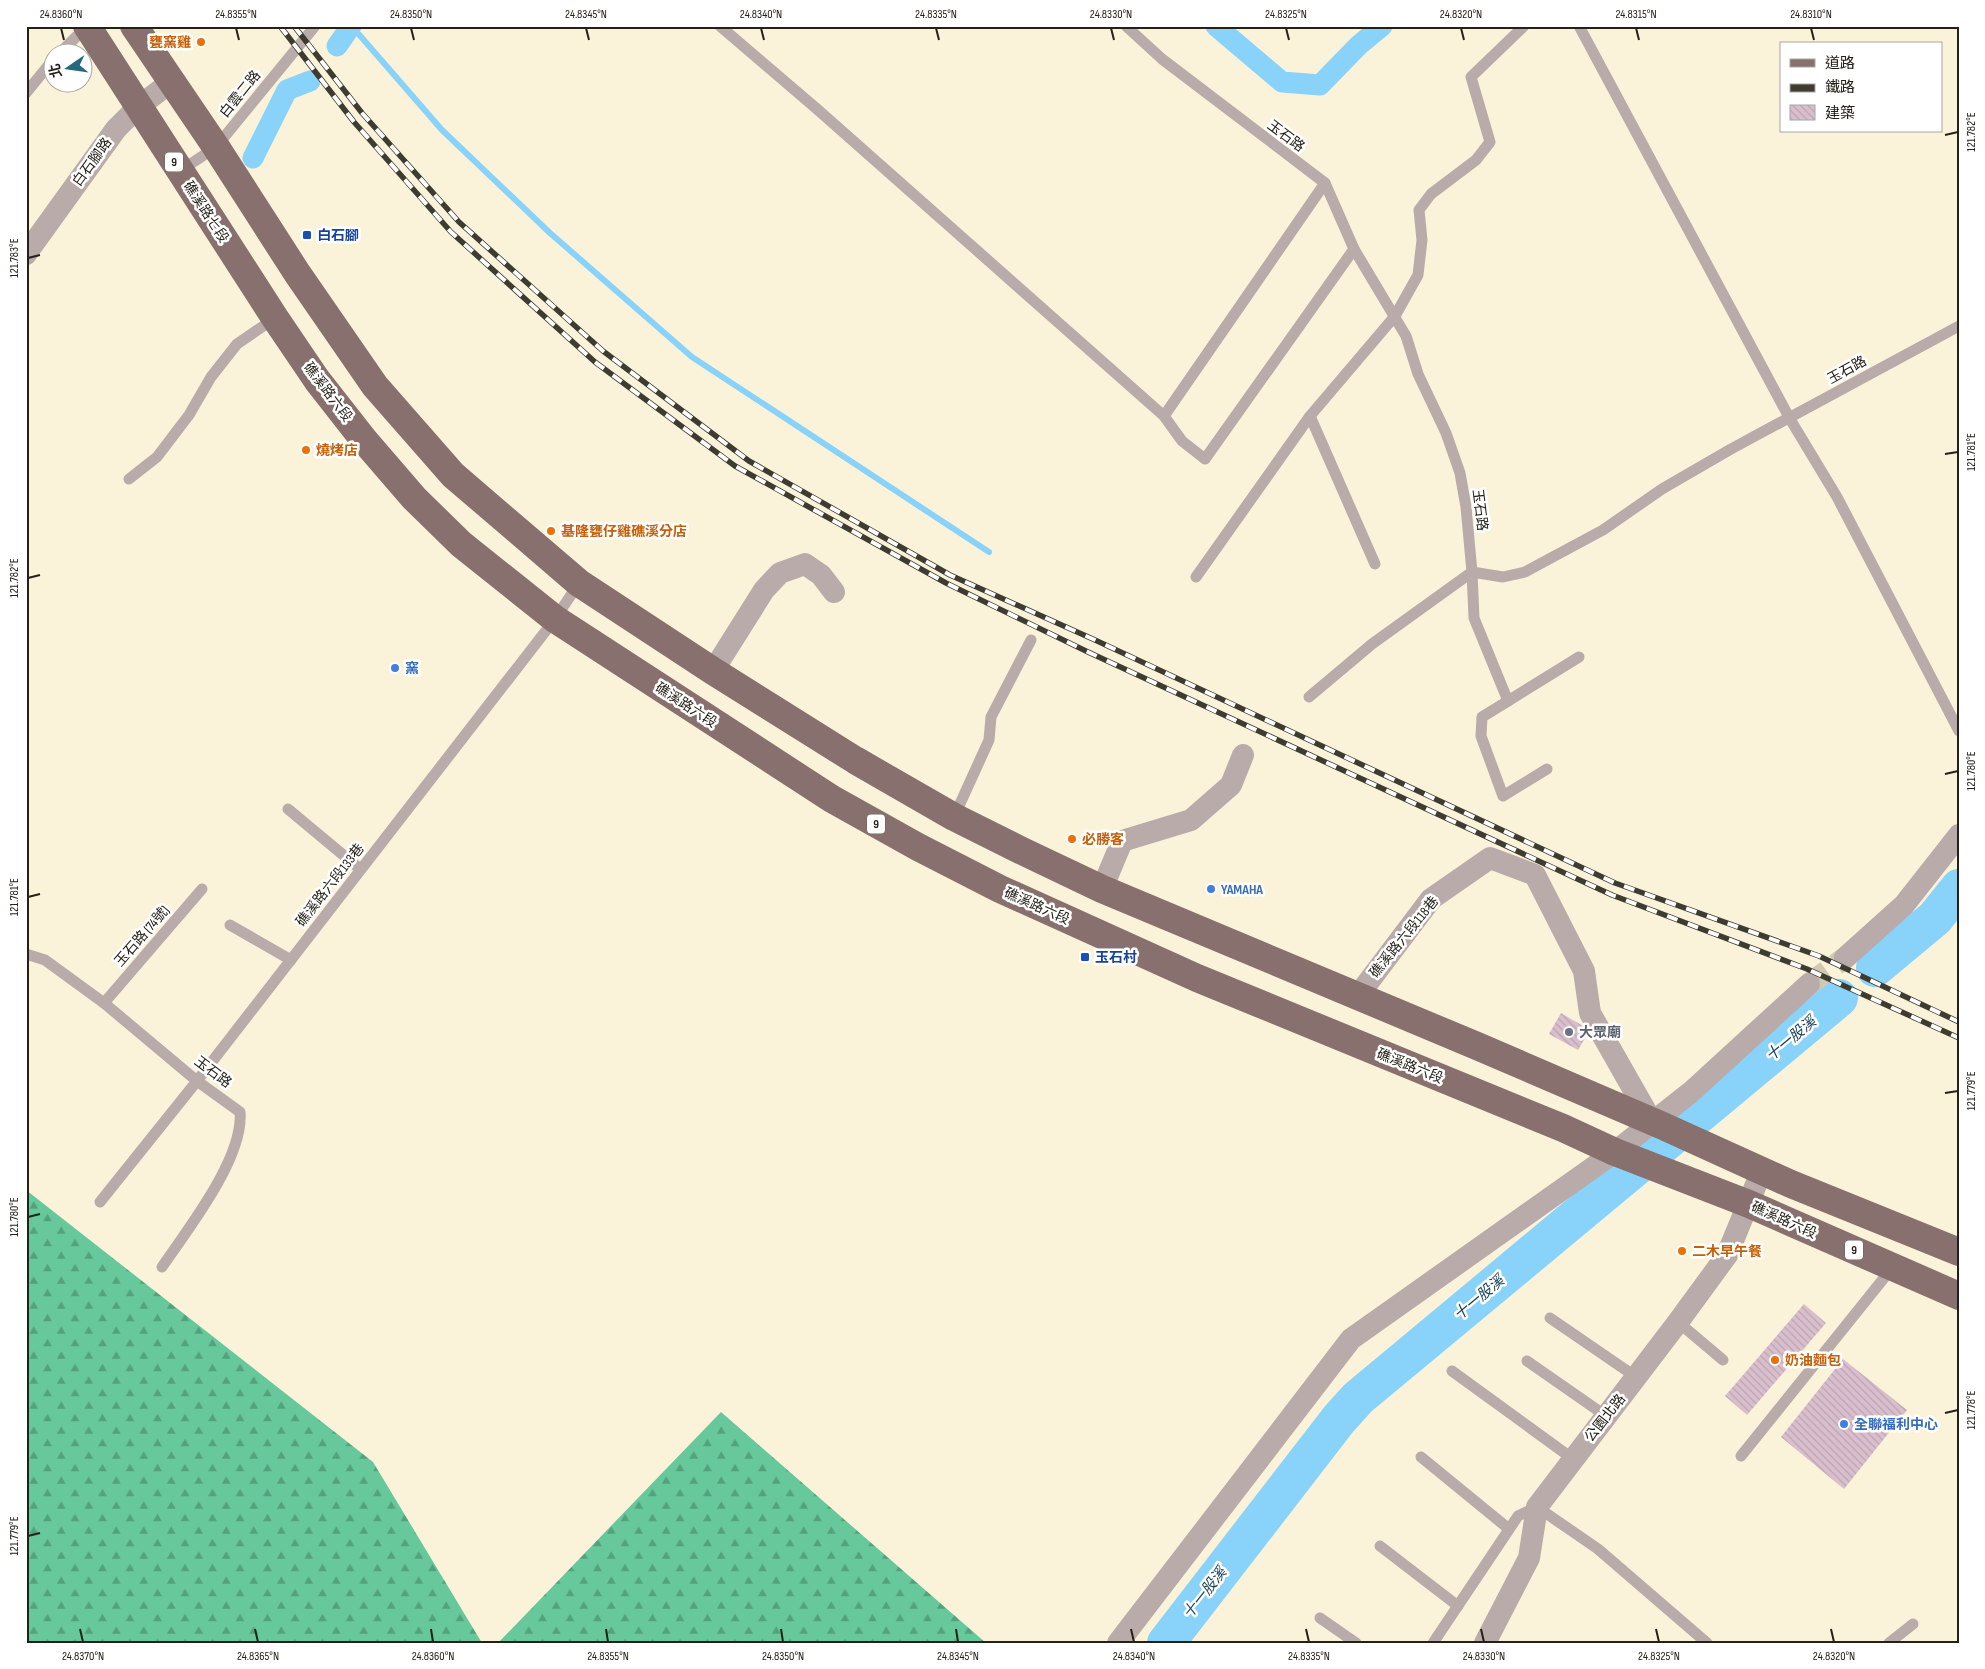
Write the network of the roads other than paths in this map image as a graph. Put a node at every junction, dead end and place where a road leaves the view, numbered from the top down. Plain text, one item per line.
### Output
1 (87, 26) edge
2 (134, 26) edge
3 (315, 26) edge
4 (720, 26) edge
5 (1126, 26) edge
6 (1524, 26) edge
7 (1579, 26) edge
8 (71, 42) edge
9 (42, 73) edge
10 (171, 82) junction
11 (26, 93) edge
12 (138, 107) junction
13 (216, 147) junction
14 (180, 171) junction
15 (1325, 183) junction
16 (1354, 249) junction
17 (26, 254) edge
18 (268, 307) junction
19 (1395, 316) junction
20 (1959, 326) edge
21 (1164, 416) junction
22 (1310, 416) junction
23 (1790, 419) junction
24 (129, 479) dead end
25 (1375, 564) dead end
26 (1472, 572) junction
27 (1196, 577) dead end
28 (579, 583) junction
29 (834, 592) dead end
30 (555, 620) junction
31 (1031, 640) dead end
32 (1579, 657) dead end
33 (714, 671) junction
34 (1308, 697) dead end
35 (1508, 701) junction
36 (1959, 732) edge
37 (1243, 755) dead end
38 (1547, 769) dead end
39 (288, 809) dead end
40 (954, 817) junction
41 (1959, 835) edge
42 (360, 869) junction
43 (202, 889) dead end
44 (1102, 889) junction
45 (230, 925) dead end
46 (26, 954) edge
47 (1845, 958) tunnel mouth
48 (291, 960) junction
49 (1809, 984) tunnel mouth
50 (1357, 997) junction
51 (104, 1003) junction
52 (197, 1081) junction
53 (1658, 1124) junction
54 (1620, 1154) junction
55 (1762, 1170) junction
56 (100, 1202) dead end
57 (1749, 1204) junction
58 (1959, 1252) edge
59 (162, 1267) dead end
60 (1892, 1268) junction
61 (1959, 1296) edge
62 (1550, 1318) dead end
63 (1678, 1322) junction
64 (1527, 1360) dead end
65 (1723, 1360) dead end
66 (1452, 1371) dead end
67 (1636, 1377) junction
68 (1606, 1416) junction
69 (1741, 1456) dead end
70 (1421, 1457) dead end
71 (1573, 1459) junction
72 (1537, 1507) junction
73 (1510, 1529) junction
74 (1380, 1546) dead end
75 (1458, 1606) junction
76 (1320, 1618) dead end
77 (1913, 1624) dead end
78 (1118, 1643) edge
79 (1356, 1643) edge
80 (1433, 1643) edge
81 (1485, 1643) edge
82 (1707, 1643) edge
83 (1889, 1643) edge

1 - 8 lane
1 - 12 main road, 礁溪路七段 / 9
2 - 10 main road
3 - 13 lane, 白雲二路
4 - 21 lane
5 - 15 lane, 玉石路
6 - 19 lane
7 - 23 lane
9 - 11 lane
10 - 12 street, 白石腳路
10 - 13 main road
12 - 14 main road, 礁溪路七段 / 9
12 - 17 street, 白石腳路
13 - 14 lane, 白雲二路
13 - 28 main road
14 - 18 main road, 礁溪路七段 / 9
15 - 16 lane, 玉石路
15 - 21 lane
16 - 19 lane, 玉石路
16 - 21 lane
18 - 24 lane
18 - 30 main road, 礁溪路六段 / 9
19 - 22 lane
19 - 26 lane, 玉石路
20 - 23 lane, 玉石路
22 - 25 lane
22 - 27 lane
23 - 26 lane, 玉石路
23 - 36 lane
26 - 34 lane
26 - 35 lane
28 - 30 lane, 礁溪路六段133巷
28 - 33 main road
29 - 33 street
30 - 42 lane, 礁溪路六段133巷
30 - 54 main road, 礁溪路六段 / 9
31 - 40 lane
32 - 35 lane
33 - 40 main road
35 - 38 lane
37 - 44 street
39 - 42 lane
40 - 44 main road
41 - 47 street
42 - 48 lane, 礁溪路六段133巷
43 - 51 lane, 玉石路 (74號)
44 - 50 main road
45 - 48 lane
46 - 51 lane, 玉石路
48 - 52 lane, 礁溪路六段133巷
49 - 53 street
50 - 53 main road
50 - 53 street, 礁溪路六段118巷
51 - 52 lane, 玉石路
52 - 56 lane, 礁溪路六段133巷
52 - 59 lane, 玉石路
53 - 54 street
53 - 55 main road
54 - 57 main road, 礁溪路六段 / 9
54 - 78 street
55 - 57 street, 公園北路
55 - 58 main road
57 - 60 main road, 礁溪路六段 / 9
57 - 63 street, 公園北路
60 - 61 main road, 礁溪路六段 / 9
60 - 69 lane
62 - 67 lane
63 - 65 lane
63 - 67 street, 公園北路
64 - 68 lane
66 - 71 lane
67 - 68 street, 公園北路
68 - 71 street, 公園北路
70 - 73 lane
71 - 72 street, 公園北路
72 - 73 lane
72 - 81 street, 公園北路
72 - 82 lane
73 - 75 lane
74 - 75 lane
75 - 80 lane
76 - 79 lane
77 - 83 lane

